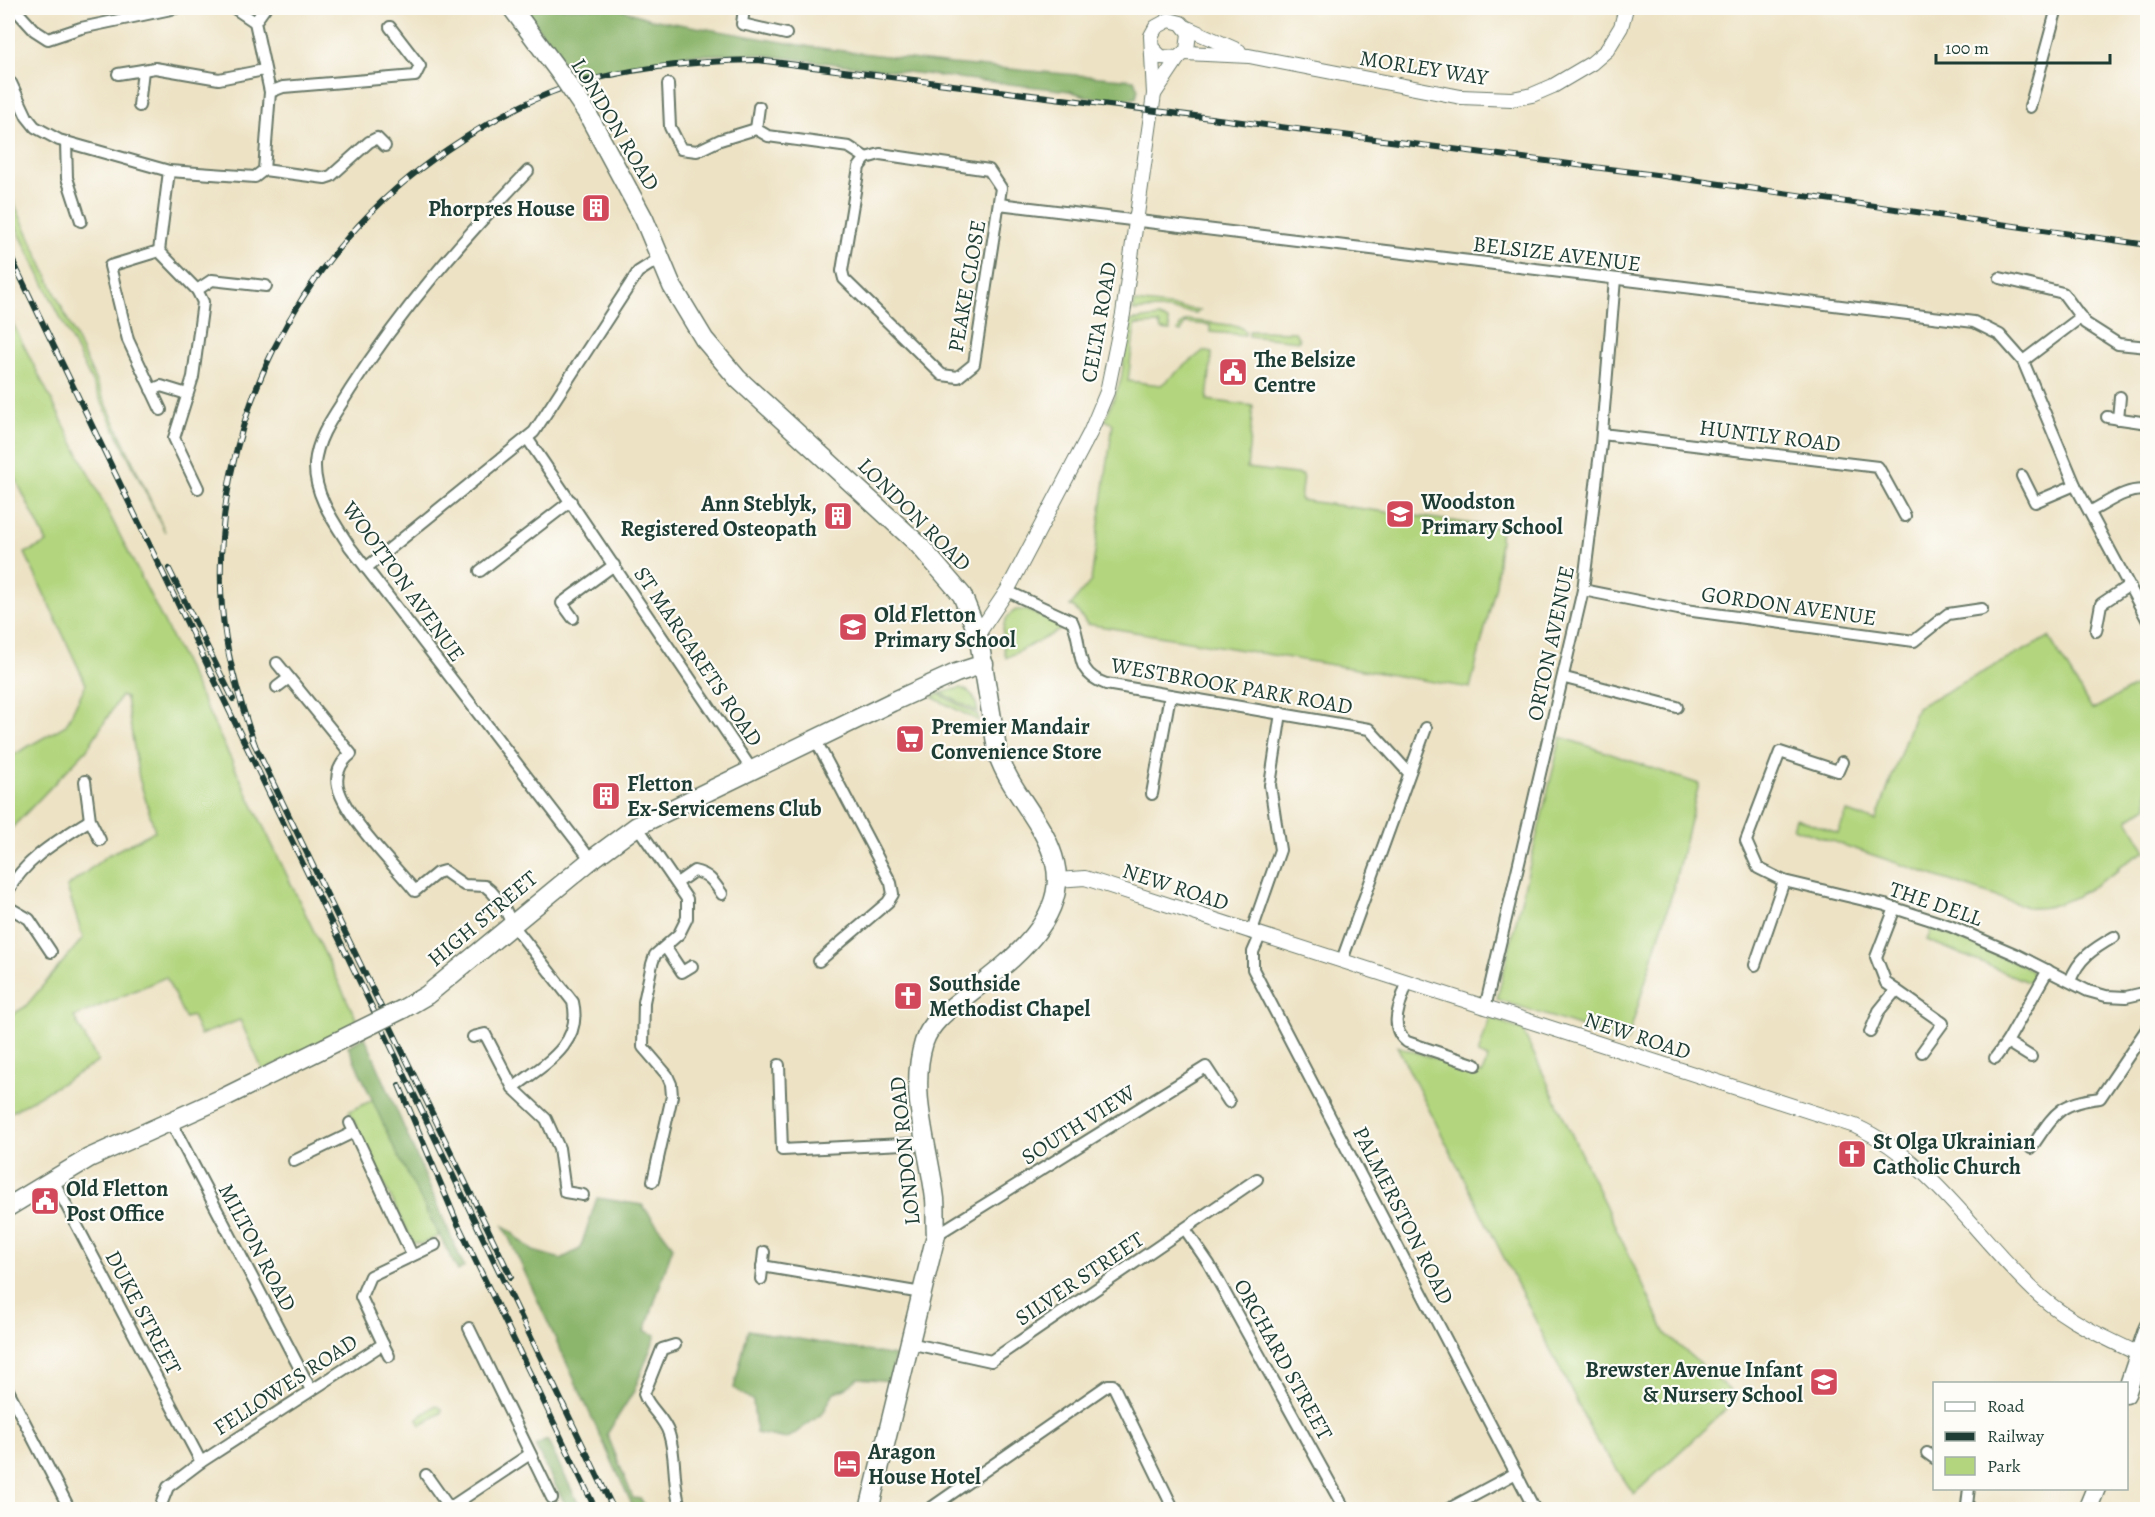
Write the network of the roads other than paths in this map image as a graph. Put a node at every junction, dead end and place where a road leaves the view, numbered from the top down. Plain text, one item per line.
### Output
1 (14, 8) edge
2 (177, 8) edge
3 (234, 8) edge
4 (264, 8) edge
5 (512, 8) edge
6 (744, 8) edge
7 (1626, 8) edge
8 (2057, 8) edge
9 (255, 22) junction
10 (390, 27) dead end
11 (1185, 27) junction
12 (786, 34) dead end
13 (1153, 49) junction
14 (1182, 55) junction
15 (1249, 56) junction
16 (143, 70) junction
17 (264, 70) junction
18 (118, 74) dead end
19 (12, 83) dead end
20 (668, 84) dead end
21 (270, 92) junction
22 (1154, 94) junction
23 (138, 106) dead end
24 (759, 107) dead end
25 (2030, 107) dead end
26 (756, 129) junction
27 (66, 142) junction
28 (385, 146) dead end
29 (866, 158) junction
30 (264, 170) junction
31 (169, 171) junction
32 (528, 171) dead end
33 (999, 204) junction
34 (81, 221) dead end
35 (1136, 221) junction
36 (159, 251) junction
37 (660, 258) junction
38 (2000, 278) dead end
39 (1615, 279) junction
40 (266, 286) dead end
41 (197, 290) junction
42 (2081, 317) junction
43 (2148, 347) edge
44 (2023, 361) junction
45 (151, 390) junction
46 (187, 394) junction
47 (2121, 397) dead end
48 (160, 410) dead end
49 (2148, 423) edge
50 (1602, 434) junction
51 (527, 438) junction
52 (2022, 476) dead end
53 (2075, 485) junction
54 (198, 488) dead end
55 (2148, 491) edge
56 (571, 501) junction
57 (2091, 511) junction
58 (1905, 516) dead end
59 (614, 565) junction
60 (366, 568) junction
61 (480, 571) dead end
62 (2128, 586) junction
63 (1583, 590) junction
64 (1007, 591) junction
65 (1982, 609) dead end
66 (573, 618) dead end
67 (2148, 621) edge
68 (2096, 631) dead end
69 (978, 634) junction
70 (278, 663) dead end
71 (984, 664) junction
72 (289, 678) junction
73 (1565, 678) junction
74 (277, 687) dead end
75 (1170, 695) junction
76 (1677, 707) dead end
77 (1281, 713) junction
78 (1426, 728) dead end
79 (815, 739) junction
80 (1842, 762) dead end
81 (752, 770) junction
82 (1408, 773) junction
83 (85, 781) dead end
84 (1152, 794) dead end
85 (90, 820) junction
86 (638, 826) junction
87 (100, 840) dead end
88 (591, 860) junction
89 (1057, 880) junction
90 (1784, 881) junction
91 (677, 883) junction
92 (8, 891) edge
93 (722, 894) dead end
94 (8, 907) edge
95 (1895, 908) junction
96 (512, 924) junction
97 (1256, 935) junction
98 (2114, 937) dead end
99 (666, 948) junction
100 (51, 952) dead end
101 (1342, 960) junction
102 (819, 962) dead end
103 (1755, 965) dead end
104 (692, 966) dead end
105 (2048, 970) junction
106 (2070, 981) junction
107 (1407, 984) junction
108 (1896, 990) junction
109 (2147, 994) edge
110 (1485, 1008) junction
111 (2148, 1027) edge
112 (1870, 1032) dead end
113 (473, 1038) dead end
114 (2007, 1042) junction
115 (1922, 1052) dead end
116 (2031, 1057) dead end
117 (1995, 1058) dead end
118 (779, 1065) dead end
119 (1476, 1065) dead end
120 (513, 1088) junction
121 (1229, 1102) dead end
122 (171, 1122) junction
123 (924, 1143) junction
124 (2031, 1148) dead end
125 (294, 1161) dead end
126 (1257, 1179) dead end
127 (53, 1180) junction
128 (653, 1181) dead end
129 (583, 1195) dead end
130 (8, 1207) edge
131 (1185, 1229) junction
132 (936, 1235) junction
133 (435, 1245) dead end
134 (764, 1252) dead end
135 (412, 1255) junction
136 (762, 1266) junction
137 (761, 1279) dead end
138 (922, 1293) junction
139 (469, 1328) dead end
140 (2148, 1328) edge
141 (909, 1343) junction
142 (383, 1344) junction
143 (675, 1345) dead end
144 (2139, 1354) junction
145 (389, 1356) dead end
146 (8, 1390) edge
147 (311, 1390) junction
148 (2128, 1391) edge
149 (530, 1454) junction
150 (201, 1462) junction
151 (1516, 1473) junction
152 (426, 1475) dead end
153 (1969, 1490) edge
154 (2095, 1490) edge
155 (552, 1498) dead end
156 (447, 1508) edge
157 (70, 1509) edge
158 (159, 1509) edge
159 (681, 1509) edge
160 (869, 1509) edge
161 (928, 1509) edge
162 (1174, 1509) edge
163 (1345, 1509) edge
164 (1447, 1509) edge
165 (1535, 1509) edge
166 (1970, 1509) edge
167 (2087, 1509) edge

1 - 2 street
3 - 9 street
4 - 9 street
5 - 37 main road, LONDON ROAD, bridge
6 - 12 street
7 - 15 street, MORLEY WAY
8 - 25 street
9 - 17 street
10 - 21 street
11 - 13 street
11 - 14 street
11 - 15 street, MORLEY WAY
13 - 14 street
13 - 22 street, CELTA ROAD
14 - 15 street, MORLEY WAY
14 - 22 street, CELTA ROAD
16 - 17 street
16 - 18 street
16 - 23 street
17 - 21 street
19 - 27 street
20 - 26 street
21 - 30 street
22 - 35 street, CELTA ROAD
24 - 26 street
26 - 29 street, PEAKE CLOSE
27 - 31 street
27 - 34 street
28 - 30 street
29 - 33 street, PEAKE CLOSE
29 - 33 street, PEAKE CLOSE
30 - 31 street
31 - 36 street
32 - 60 street, WOOTTON AVENUE
33 - 35 street, PEAKE CLOSE
35 - 39 street, BELSIZE AVENUE
35 - 64 street, CELTA ROAD
36 - 41 street
36 - 45 street
37 - 51 street
37 - 69 main road, LONDON ROAD
38 - 42 street
39 - 44 street, BELSIZE AVENUE
39 - 50 street, ORTON AVENUE
40 - 41 street
41 - 46 street
42 - 43 street
42 - 44 street
44 - 53 street
45 - 46 street
45 - 48 street
46 - 54 street
47 - 49 street
50 - 58 street, HUNTLY ROAD
50 - 63 street, ORTON AVENUE
51 - 56 street, ST MARGARETS ROAD
51 - 60 street
52 - 53 street
53 - 57 street
55 - 57 street
56 - 59 street, ST MARGARETS ROAD
56 - 61 street
57 - 62 street
59 - 66 street, ST MARGARETS ROAD
59 - 81 street, ST MARGARETS ROAD
60 - 88 street, WOOTTON AVENUE
62 - 67 street
62 - 68 street
63 - 65 street, GORDON AVENUE
63 - 73 street, ORTON AVENUE
64 - 69 street, CELTA ROAD
64 - 75 street, WESTBROOK PARK ROAD
69 - 71 main road, LONDON ROAD
70 - 72 street
71 - 79 main road, HIGH STREET
71 - 89 main road, LONDON ROAD
72 - 74 street
72 - 96 street
73 - 76 street
73 - 110 street, ORTON AVENUE
75 - 77 street, WESTBROOK PARK ROAD
75 - 84 street
77 - 82 street, WESTBROOK PARK ROAD
77 - 97 street, PALMERSTON ROAD
78 - 82 street
79 - 81 main road, HIGH STREET
79 - 102 street
80 - 90 street, THE DELL
81 - 86 main road, HIGH STREET
82 - 101 street
83 - 85 street
85 - 87 street
85 - 92 street
86 - 88 main road, HIGH STREET
86 - 91 street
88 - 96 main road, HIGH STREET
89 - 97 street, NEW ROAD
89 - 123 main road, LONDON ROAD
90 - 95 street, THE DELL
90 - 103 street
91 - 93 street
91 - 99 street
94 - 100 street
95 - 105 street, THE DELL
95 - 108 street
96 - 120 street
96 - 122 main road, HIGH STREET, bridge
97 - 101 street, NEW ROAD
97 - 151 street, PALMERSTON ROAD
98 - 106 street
99 - 104 street
99 - 128 street
101 - 107 street, NEW ROAD
105 - 106 street, THE DELL
105 - 114 street
106 - 109 street, THE DELL
107 - 110 street, NEW ROAD
107 - 119 street
108 - 112 street
108 - 115 street
110 - 144 street, NEW ROAD
111 - 124 street
113 - 120 street
114 - 116 street
114 - 117 street
118 - 123 street
120 - 129 street
121 - 132 street, SOUTH VIEW
122 - 127 main road, HIGH STREET
122 - 147 street, MILTON ROAD
123 - 132 main road, LONDON ROAD
125 - 135 street
126 - 131 street, SILVER STREET
127 - 130 main road, HIGH STREET
127 - 150 street, DUKE STREET
131 - 141 street, SILVER STREET
131 - 163 street, ORCHARD STREET
132 - 138 main road, LONDON ROAD
133 - 135 street, FELLOWES ROAD
134 - 136 street
135 - 142 street, FELLOWES ROAD
136 - 137 street
136 - 138 street
138 - 141 main road, LONDON ROAD
139 - 149 street
140 - 144 main road
141 - 160 main road, LONDON ROAD
142 - 145 street
142 - 147 street, FELLOWES ROAD
143 - 159 street
144 - 148 main road
146 - 157 street
147 - 150 street, FELLOWES ROAD
149 - 155 street
149 - 156 street
150 - 158 street, FELLOWES ROAD
151 - 164 street
151 - 165 street, PALMERSTON ROAD
152 - 156 street
153 - 166 street
154 - 167 main road
161 - 162 street

